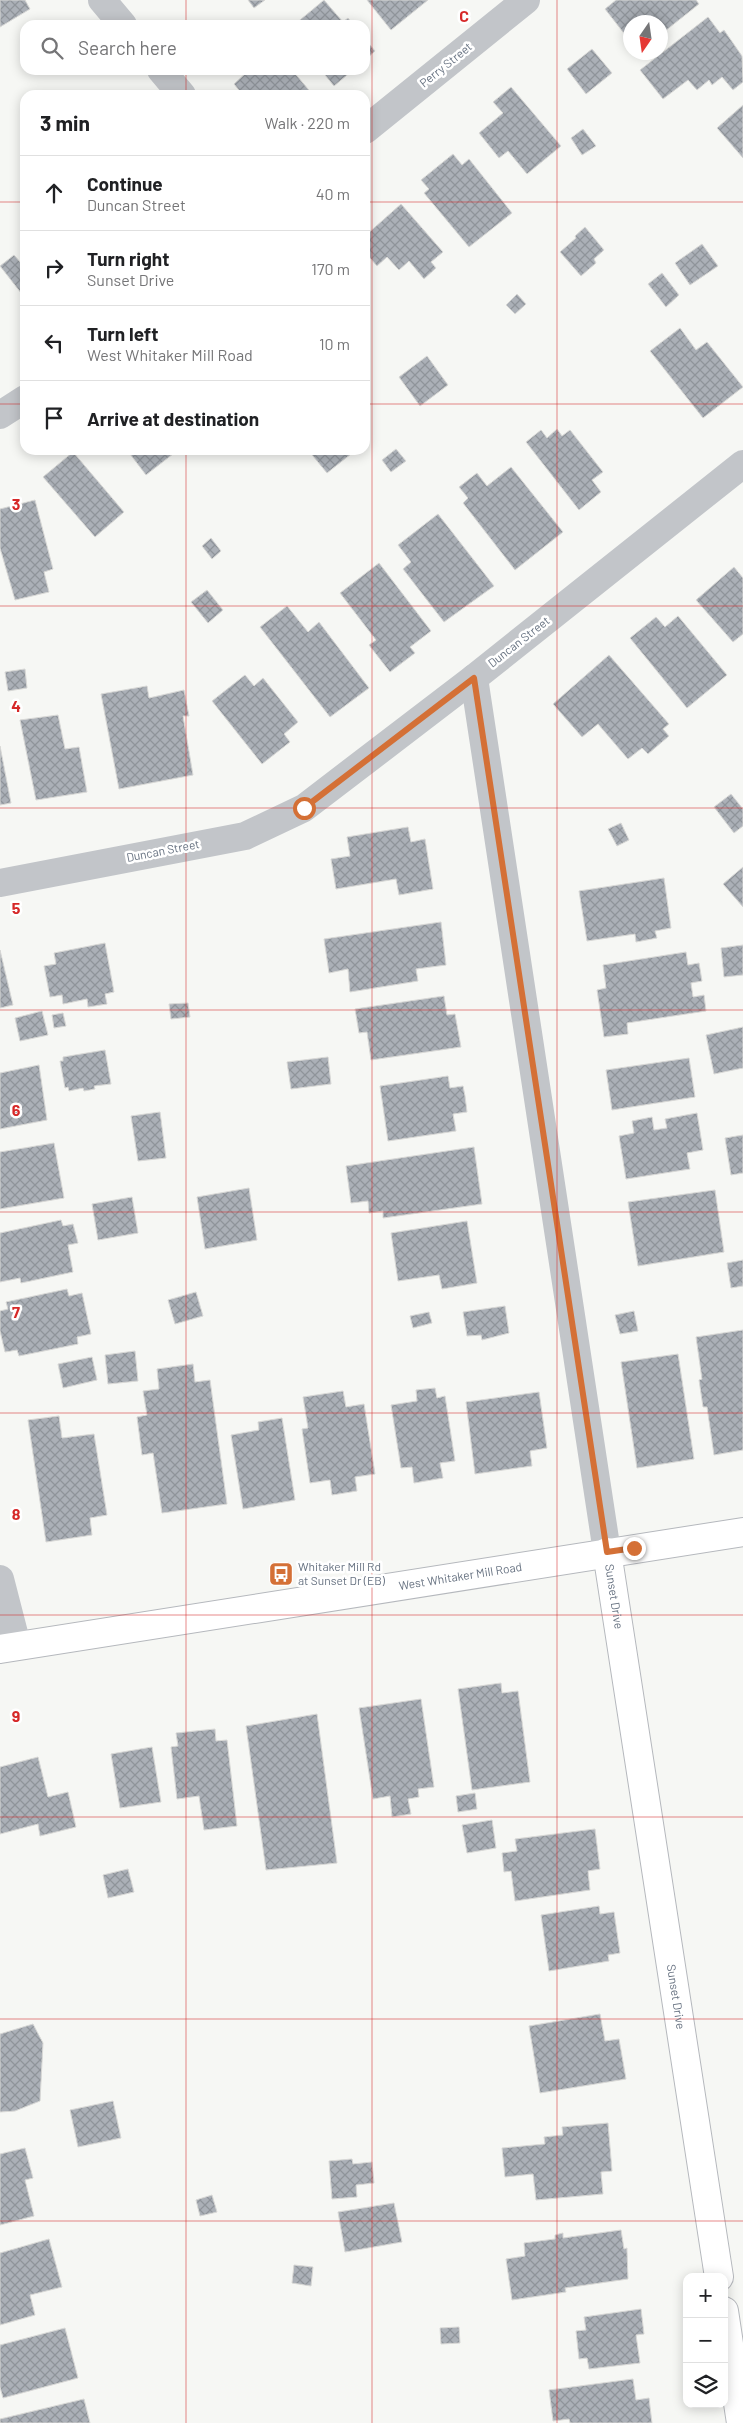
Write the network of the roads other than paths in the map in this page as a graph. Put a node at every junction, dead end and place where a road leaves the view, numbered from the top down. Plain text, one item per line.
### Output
1 (102, 0) edge
2 (526, 0) edge
3 (119, 20) edge
4 (165, 75) edge
5 (178, 90) edge
6 (370, 126) edge
7 (20, 402) edge
8 (0, 415) edge
9 (743, 464) edge
10 (474, 678) junction
11 (0, 883) edge
12 (743, 1532) edge
13 (607, 1552) junction
14 (0, 1580) edge
15 (8, 1647) edge
16 (718, 2273) edge
17 (725, 2318) edge
18 (742, 2423) edge

1 - 3 street
2 - 6 street, Perry Street
4 - 5 street
7 - 8 street
9 - 10 street, Duncan Street
10 - 11 street, Duncan Street
10 - 13 street, Sunset Drive
12 - 13 street, West Whitaker Mill Road
13 - 15 street, West Whitaker Mill Road
13 - 16 street, Sunset Drive
14 - 15 street
17 - 18 street

